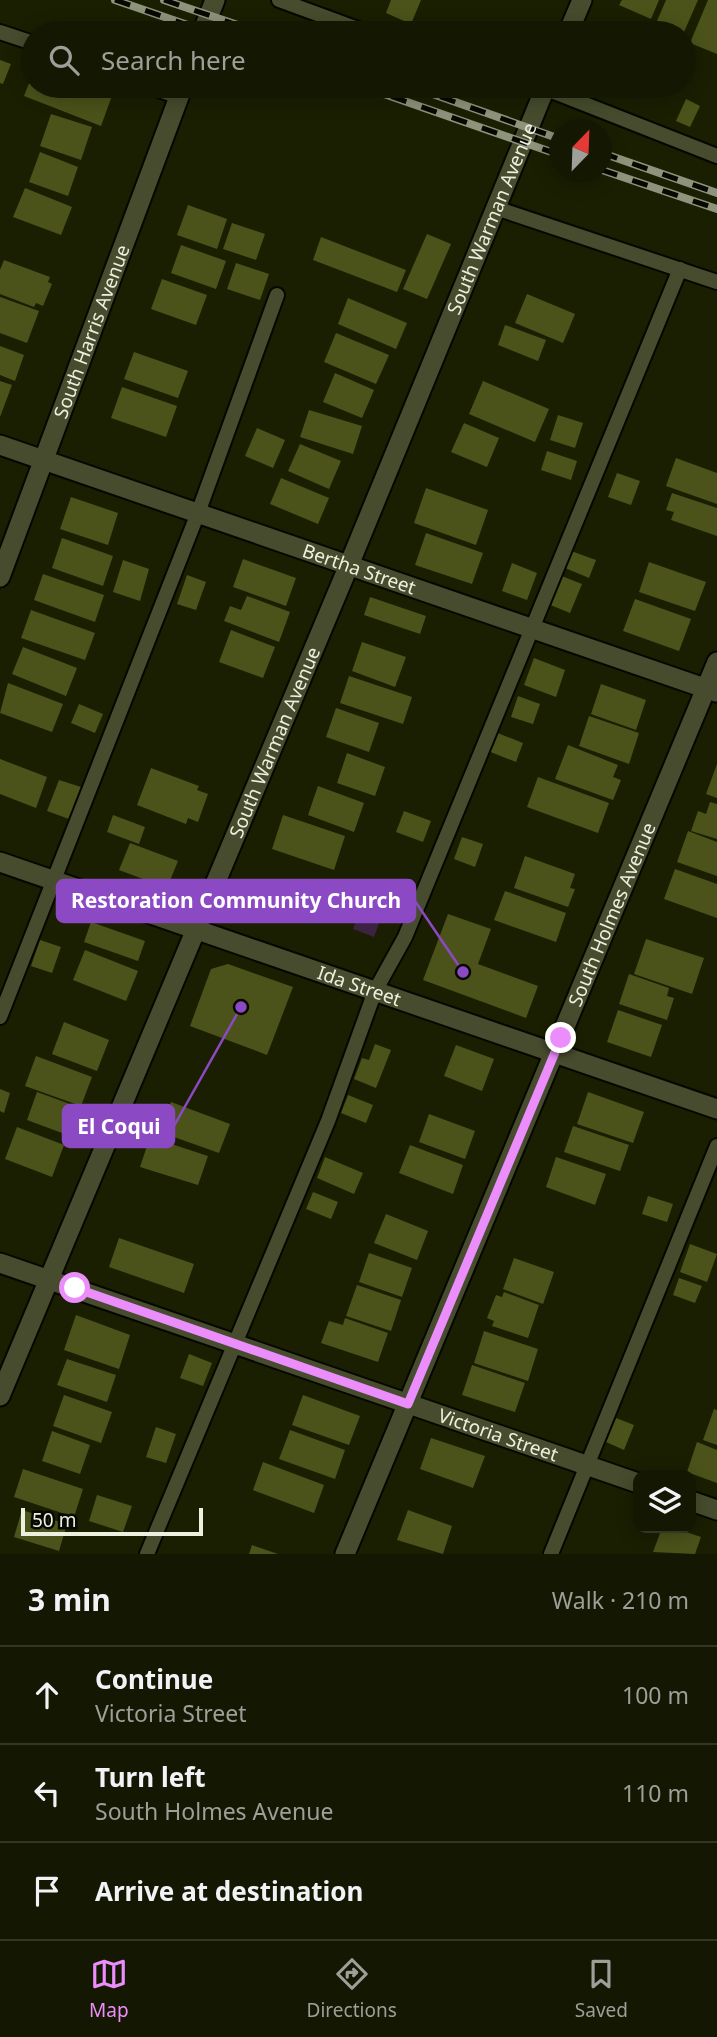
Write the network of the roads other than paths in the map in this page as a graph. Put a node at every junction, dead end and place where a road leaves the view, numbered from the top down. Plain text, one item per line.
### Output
1 (215, 0) edge
2 (279, 0) edge
3 (582, 0) edge
4 (207, 21) edge
5 (336, 21) edge
6 (573, 21) edge
7 (0, 32) edge
8 (21, 39) edge
9 (179, 98) edge
10 (538, 98) edge
11 (573, 98) edge
12 (717, 156) edge
13 (496, 208) junction
14 (680, 269) junction
15 (717, 282) edge
16 (277, 295) dead end
17 (0, 445) edge
18 (44, 460) junction
19 (198, 513) junction
20 (349, 565) junction
21 (0, 577) edge
22 (531, 628) junction
23 (717, 662) edge
24 (711, 691) edge
25 (0, 862) edge
26 (55, 881) junction
27 (195, 930) junction
28 (375, 991) junction
29 (0, 1017) edge
30 (555, 1052) junction
31 (717, 1109) edge
32 (717, 1146) edge
33 (0, 1263) edge
34 (49, 1279) junction
35 (236, 1344) junction
36 (0, 1396) edge
37 (408, 1404) junction
38 (588, 1465) junction
39 (633, 1481) edge
40 (696, 1503) edge
41 (717, 1510) edge
42 (148, 1554) edge
43 (345, 1554) edge
44 (551, 1554) edge

1 - 4 street
2 - 5 lane
3 - 6 street
7 - 8 lane
9 - 18 street, South Harris Avenue
10 - 13 street, South Warman Avenue
11 - 12 lane
13 - 14 lane
13 - 20 street, South Warman Avenue
14 - 15 lane
14 - 22 lane
16 - 19 lane
17 - 18 street, Bertha Street
18 - 19 street, Bertha Street
18 - 21 street, South Harris Avenue
19 - 20 street, Bertha Street
19 - 26 lane
20 - 22 street, Bertha Street
20 - 27 street, South Warman Avenue
22 - 24 street, Bertha Street
22 - 28 lane
23 - 24 street, South Holmes Avenue
24 - 30 street, South Holmes Avenue
25 - 26 street, Ida Street
26 - 27 street, Ida Street
26 - 29 lane
27 - 28 street, Ida Street
27 - 34 street, South Warman Avenue
28 - 30 street, Ida Street
28 - 35 lane
30 - 31 street, Ida Street
30 - 37 street, South Holmes Avenue
32 - 38 lane
33 - 34 street, Victoria Street
34 - 35 street, Victoria Street
34 - 36 street, South Warman Avenue
35 - 37 street, Victoria Street
35 - 42 lane
37 - 38 street, Victoria Street
37 - 43 street, South Holmes Avenue
38 - 39 street, Victoria Street
38 - 44 lane
40 - 41 street

